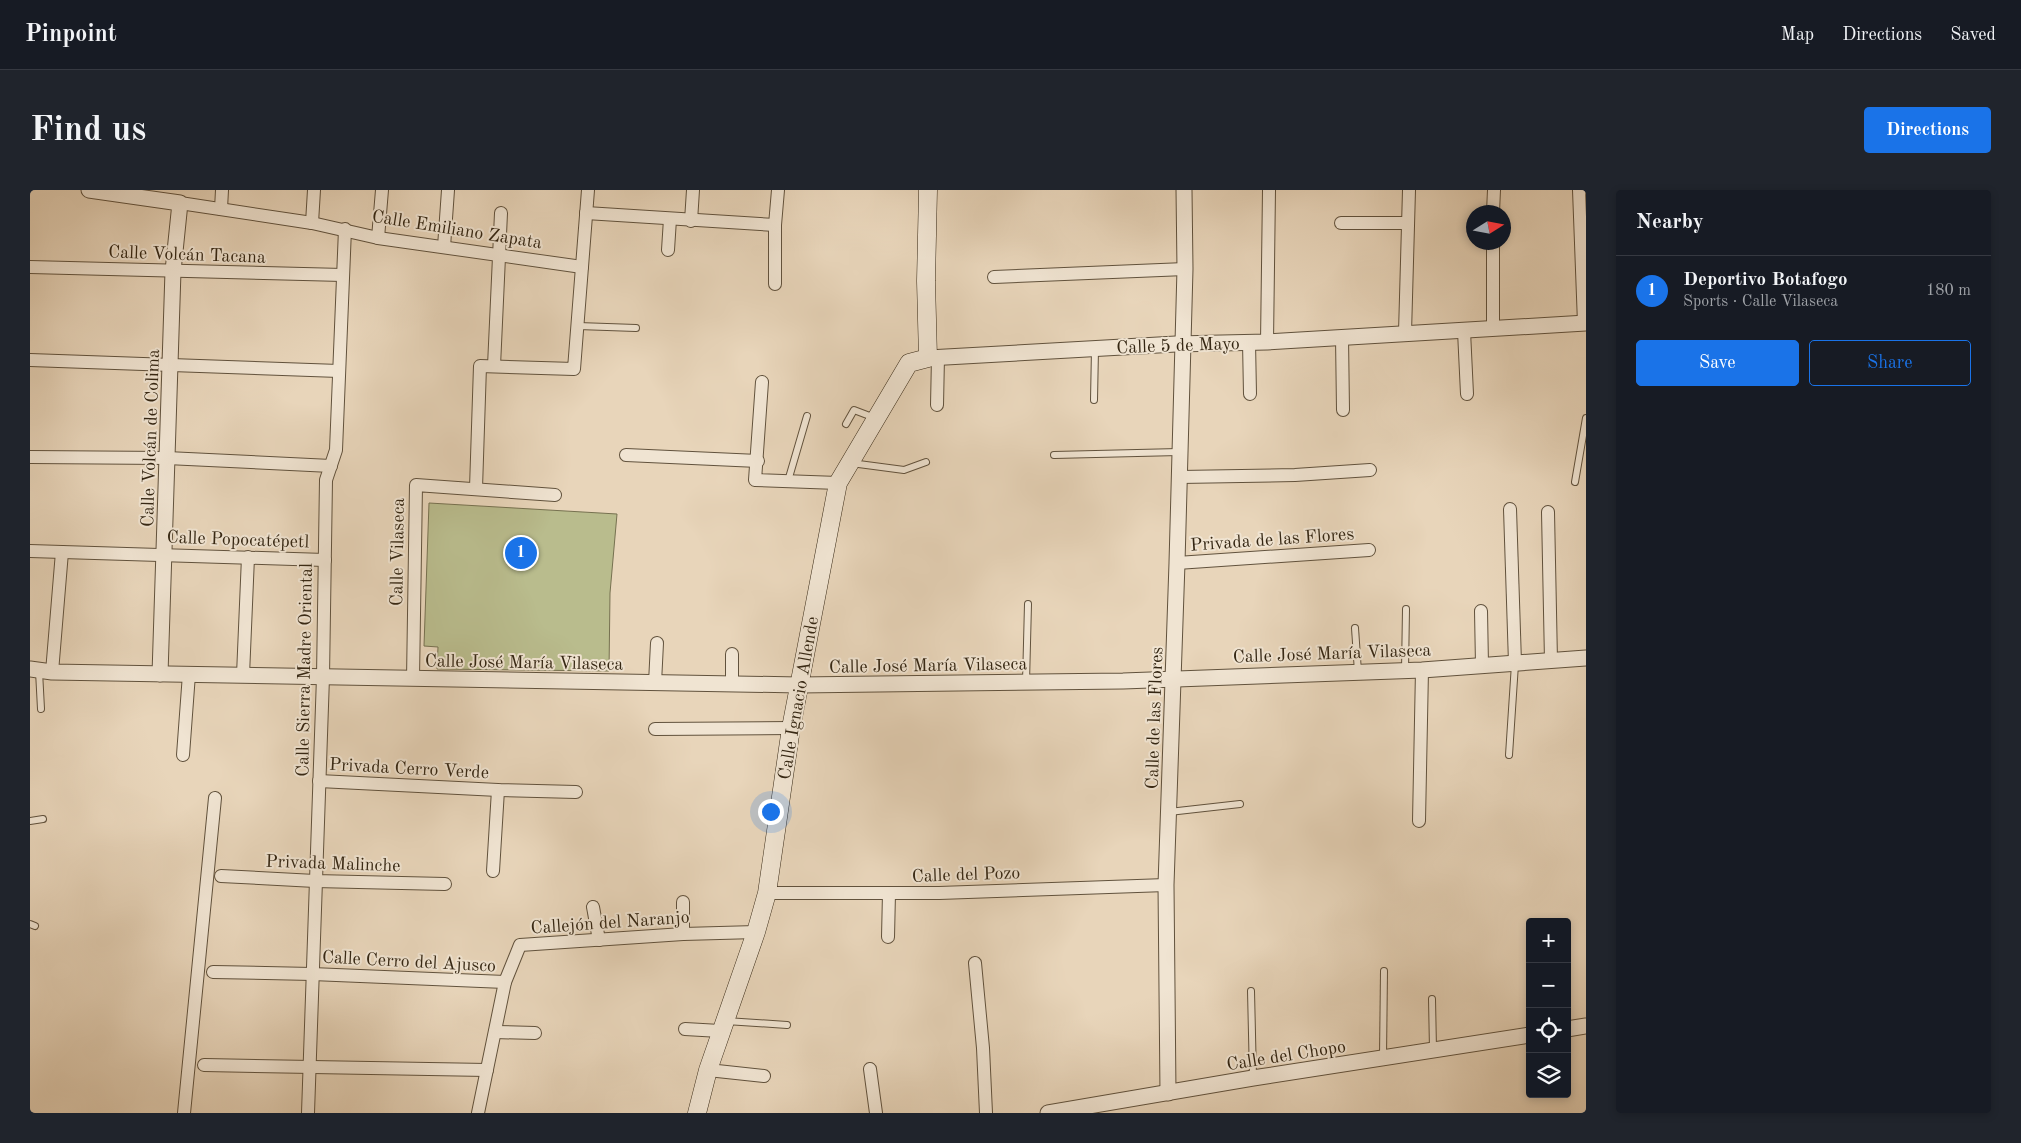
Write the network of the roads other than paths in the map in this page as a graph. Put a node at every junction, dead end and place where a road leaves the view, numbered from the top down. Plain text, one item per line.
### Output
1 (86, 190) edge
2 (222, 190) edge
3 (314, 190) edge
4 (382, 190) edge
5 (448, 190) edge
6 (588, 190) edge
7 (693, 190) edge
8 (778, 190) edge
9 (928, 190) edge
10 (1184, 190) edge
11 (1269, 190) edge
12 (1409, 190) edge
13 (1494, 190) edge
14 (1578, 190) edge
15 (180, 203) junction
16 (1493, 205) edge
17 (221, 209) junction
18 (501, 212) dead end
19 (586, 213) junction
20 (670, 219) junction
21 (691, 220) junction
22 (312, 223) junction
23 (1341, 223) dead end
24 (1408, 223) junction
25 (774, 225) junction
26 (1583, 226) edge
27 (345, 229) junction
28 (378, 238) junction
29 (444, 247) junction
30 (668, 250) dead end
31 (1493, 250) edge
32 (499, 255) junction
33 (30, 267) edge
34 (582, 267) junction
35 (1185, 269) junction
36 (173, 271) junction
37 (343, 276) junction
38 (994, 277) dead end
39 (775, 284) dead end
40 (1585, 323) edge
41 (578, 326) junction
42 (636, 328) dead end
43 (1493, 329) junction
44 (1464, 330) junction
45 (1405, 333) junction
46 (1342, 337) junction
47 (1249, 342) junction
48 (1267, 342) junction
49 (1183, 345) junction
50 (1095, 349) junction
51 (933, 358) junction
52 (30, 360) edge
53 (172, 365) junction
54 (494, 366) junction
55 (339, 371) junction
56 (762, 382) dead end
57 (1250, 394) dead end
58 (1467, 394) dead end
59 (1094, 400) dead end
60 (936, 405) dead end
61 (1343, 410) dead end
62 (807, 416) dead end
63 (876, 418) junction
64 (1586, 418) edge
65 (846, 424) dead end
66 (1180, 452) junction
67 (626, 455) dead end
68 (1054, 456) dead end
69 (30, 457) edge
70 (167, 458) junction
71 (758, 461) junction
72 (926, 462) dead end
73 (850, 463) junction
74 (331, 466) junction
75 (1370, 470) dead end
76 (1180, 477) junction
77 (788, 481) junction
78 (1575, 482) dead end
79 (838, 483) junction
80 (476, 488) junction
81 (555, 495) dead end
82 (1510, 509) dead end
83 (1548, 512) dead end
84 (1369, 550) dead end
85 (30, 551) edge
86 (62, 552) junction
87 (165, 554) junction
88 (248, 557) junction
89 (325, 560) junction
90 (1177, 563) junction
91 (1028, 604) dead end
92 (1406, 609) dead end
93 (1481, 611) dead end
94 (1355, 628) dead end
95 (657, 643) dead end
96 (732, 654) dead end
97 (1586, 658) edge
98 (1551, 661) junction
99 (1515, 663) junction
100 (1482, 666) junction
101 (41, 670) edge
102 (1405, 670) junction
103 (1422, 670) junction
104 (1358, 672) junction
105 (160, 674) junction
106 (189, 674) junction
107 (243, 675) junction
108 (323, 677) junction
109 (1174, 678) junction
110 (413, 679) junction
111 (1026, 682) junction
112 (655, 683) junction
113 (732, 684) junction
114 (799, 685) junction
115 (41, 709) dead end
116 (791, 728) junction
117 (655, 729) dead end
118 (183, 755) dead end
119 (1509, 755) dead end
120 (319, 781) junction
121 (498, 790) junction
122 (576, 792) dead end
123 (215, 798) dead end
124 (1240, 804) dead end
125 (1169, 812) junction
126 (43, 819) dead end
127 (30, 821) edge
128 (1419, 821) dead end
129 (493, 871) dead end
130 (221, 876) dead end
131 (316, 881) junction
132 (445, 884) dead end
133 (1166, 885) junction
134 (767, 893) junction
135 (889, 893) junction
136 (683, 902) dead end
137 (593, 907) dead end
138 (756, 932) junction
139 (683, 934) junction
140 (888, 937) dead end
141 (599, 940) junction
142 (976, 963) dead end
143 (1384, 971) dead end
144 (213, 972) dead end
145 (312, 974) junction
146 (505, 982) junction
147 (1251, 991) dead end
148 (1432, 998) dead end
149 (788, 1025) dead end
150 (722, 1026) junction
151 (1586, 1026) edge
152 (1571, 1028) edge
153 (685, 1029) dead end
154 (495, 1032) junction
155 (535, 1033) dead end
156 (1526, 1036) edge
157 (1433, 1050) junction
158 (1383, 1058) junction
159 (204, 1065) dead end
160 (308, 1067) junction
161 (870, 1069) dead end
162 (486, 1070) junction
163 (708, 1070) junction
164 (764, 1076) dead end
165 (1253, 1078) junction
166 (1168, 1093) junction
167 (1086, 1110) edge
168 (184, 1113) edge
169 (308, 1113) edge
170 (478, 1113) edge
171 (697, 1113) edge
172 (876, 1113) edge
173 (986, 1113) edge
174 (1048, 1113) edge

1 - 15 street, Calle Emiliano Zapata
2 - 17 street
3 - 22 street
4 - 28 street
5 - 29 street
6 - 19 street
7 - 21 street
8 - 25 street
9 - 51 main road
10 - 35 street, Calle de las Flores
11 - 48 street
12 - 24 street
13 - 16 street
14 - 26 street
15 - 17 street, Calle Emiliano Zapata
15 - 36 street, Calle Volcán de Colima
17 - 22 street, Calle Emiliano Zapata
18 - 32 street
19 - 20 street
19 - 34 street
20 - 21 street
20 - 30 street
21 - 25 street
22 - 27 street, Calle Emiliano Zapata
23 - 24 street
24 - 45 street
25 - 39 street
26 - 40 street
27 - 28 street, Calle Emiliano Zapata
27 - 37 street, Calle Sierra Madre Oriental
28 - 29 street, Calle Emiliano Zapata
29 - 32 street, Calle Emiliano Zapata
31 - 43 street
32 - 34 street, Calle Emiliano Zapata
32 - 54 street
33 - 36 street, Calle Volcán Tacana
34 - 41 street
35 - 38 street
35 - 49 street, Calle de las Flores
36 - 37 street, Calle Volcán Tacana
36 - 53 street, Calle Volcán de Colima
37 - 55 street, Calle Sierra Madre Oriental
40 - 43 street, Calle 5 de Mayo
41 - 42 lane
41 - 54 street
43 - 44 street, Calle 5 de Mayo
44 - 45 street, Calle 5 de Mayo
44 - 58 street
45 - 46 street, Calle 5 de Mayo
46 - 48 street, Calle 5 de Mayo
46 - 61 street
47 - 48 street, Calle 5 de Mayo
47 - 49 street, Calle 5 de Mayo
47 - 57 street
49 - 50 street, Calle 5 de Mayo
49 - 66 street, Calle de las Flores
50 - 51 street, Calle 5 de Mayo
50 - 59 lane
51 - 60 street
51 - 63 main road, Calle 5 de Mayo
52 - 53 street
53 - 55 street
53 - 70 street, Calle Volcán de Colima
54 - 80 street
55 - 74 street, Calle Sierra Madre Oriental
56 - 71 street
62 - 77 lane
63 - 65 lane
63 - 73 main road, Calle 5 de Mayo
64 - 78 lane
66 - 68 lane
66 - 76 street, Calle de las Flores
67 - 71 street
69 - 70 street
70 - 74 street
70 - 87 street, Calle Volcán de Colima
71 - 77 street
72 - 73 lane
73 - 79 main road, Calle 5 de Mayo
74 - 89 street, Calle Sierra Madre Oriental
75 - 76 street
76 - 90 street, Calle de las Flores
77 - 79 street
79 - 114 main road, Calle Ignacio Allende
80 - 81 street, Calle Vilaseca
80 - 110 street, Calle Vilaseca
82 - 99 street
83 - 98 street
84 - 90 street, Privada de las Flores
85 - 86 street, Calle Popocatépetl
86 - 87 street, Calle Popocatépetl
86 - 101 street
87 - 88 street, Calle Popocatépetl
87 - 105 street, Calle Volcán de Colima
88 - 89 street, Calle Popocatépetl
88 - 107 street
89 - 108 street, Calle Sierra Madre Oriental
90 - 109 street, Calle de las Flores
91 - 111 lane
92 - 102 lane
93 - 100 street
94 - 104 lane
95 - 112 street
96 - 113 street
97 - 98 street, Calle José María Vilaseca
98 - 99 street, Calle José María Vilaseca
99 - 100 street, Calle José María Vilaseca
99 - 119 lane
100 - 103 street, Calle José María Vilaseca
101 - 105 street, Calle José María Vilaseca
101 - 115 lane
102 - 103 street, Calle José María Vilaseca
102 - 104 street, Calle José María Vilaseca
103 - 128 street
104 - 109 street, Calle José María Vilaseca
105 - 106 street, Calle José María Vilaseca
106 - 107 street, Calle José María Vilaseca
106 - 118 street
107 - 108 street, Calle José María Vilaseca
108 - 110 street, Calle José María Vilaseca
108 - 120 street, Calle Sierra Madre Oriental
109 - 111 street, Calle José María Vilaseca
109 - 125 street, Calle de las Flores
110 - 112 street, Calle José María Vilaseca
111 - 114 street, Calle José María Vilaseca
112 - 113 street, Calle José María Vilaseca
113 - 114 street, Calle José María Vilaseca
114 - 116 main road, Calle Ignacio Allende
116 - 117 street
116 - 134 main road, Calle Ignacio Allende
120 - 121 street, Privada Cerro Verde
120 - 131 street, Calle Sierra Madre Oriental
121 - 122 street, Privada Cerro Verde
121 - 129 street, Privada Cerro Verde
123 - 168 street
124 - 125 lane
125 - 133 street, Calle de las Flores
126 - 127 lane
130 - 131 street, Privada Malinche
131 - 132 street, Privada Malinche
131 - 145 street, Calle Sierra Madre Oriental
133 - 135 street, Calle del Pozo
133 - 166 street, Calle de las Flores
134 - 135 street, Calle del Pozo
134 - 138 main road, Calle Ignacio Allende
135 - 140 street
136 - 139 street
137 - 141 street
138 - 139 street, Callejón del Naranjo
138 - 150 main road, Calle Ignacio Allende
139 - 141 street, Callejón del Naranjo
141 - 146 street, Callejón del Naranjo
142 - 173 street
143 - 158 lane
144 - 145 street, Calle Cerro del Ajusco
145 - 146 street, Calle Cerro del Ajusco
145 - 160 street, Calle Sierra Madre Oriental
146 - 154 street, Callejón del Naranjo
147 - 165 lane
148 - 157 lane
149 - 150 lane
150 - 153 street
150 - 163 main road, Calle Ignacio Allende
151 - 152 street
154 - 155 street
154 - 162 street, Callejón del Naranjo
156 - 157 street, Calle del Chopo
157 - 158 street, Calle del Chopo
158 - 165 street, Calle del Chopo
159 - 160 street
160 - 162 street
160 - 169 street, Calle Sierra Madre Oriental
161 - 172 street
162 - 170 street, Callejón del Naranjo
163 - 164 street
163 - 171 main road, Calle Ignacio Allende
165 - 166 street, Calle del Chopo
166 - 167 street, Calle del Chopo
167 - 174 street, Calle del Chopo

